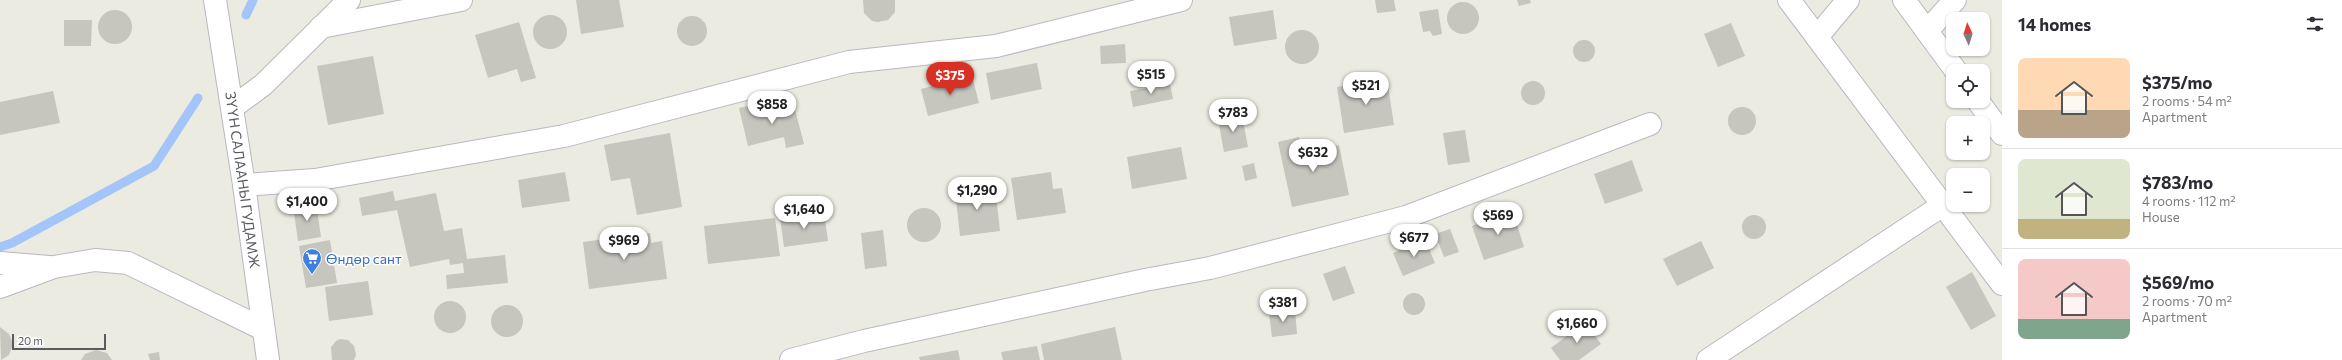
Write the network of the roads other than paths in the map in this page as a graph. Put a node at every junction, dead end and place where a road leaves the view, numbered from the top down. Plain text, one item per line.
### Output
1 (349, 0) edge
2 (460, 0) edge
3 (1181, 0) edge
4 (1789, 0) edge
5 (1848, 0) edge
6 (1904, 0) edge
7 (1955, 0) edge
8 (217, 9) edge
9 (321, 27) junction
10 (1927, 31) junction
11 (1817, 37) junction
12 (1951, 64) edge
13 (233, 107) junction
14 (1983, 108) edge
15 (1650, 124) dead end
16 (2002, 134) edge
17 (244, 185) junction
18 (1942, 205) junction
19 (0, 263) edge
20 (54, 267) junction
21 (2002, 284) edge
22 (0, 287) edge
23 (264, 329) junction
24 (268, 360) edge
25 (791, 360) edge
26 (1708, 360) edge

1 - 9 street
2 - 9 street
3 - 17 street
4 - 11 street
5 - 11 street
6 - 10 street
7 - 10 street
8 - 13 street, ЗҮҮН САЛААНЫ ГУДАМЖ
9 - 13 street
10 - 12 street
11 - 18 street
13 - 17 street, ЗҮҮН САЛААНЫ ГУДАМЖ
14 - 16 street
15 - 25 street
17 - 23 street, ЗҮҮН САЛААНЫ ГУДАМЖ
18 - 21 street
18 - 26 street
19 - 20 street
20 - 22 street
20 - 23 street
23 - 24 street, ЗҮҮН САЛААНЫ ГУДАМЖ

